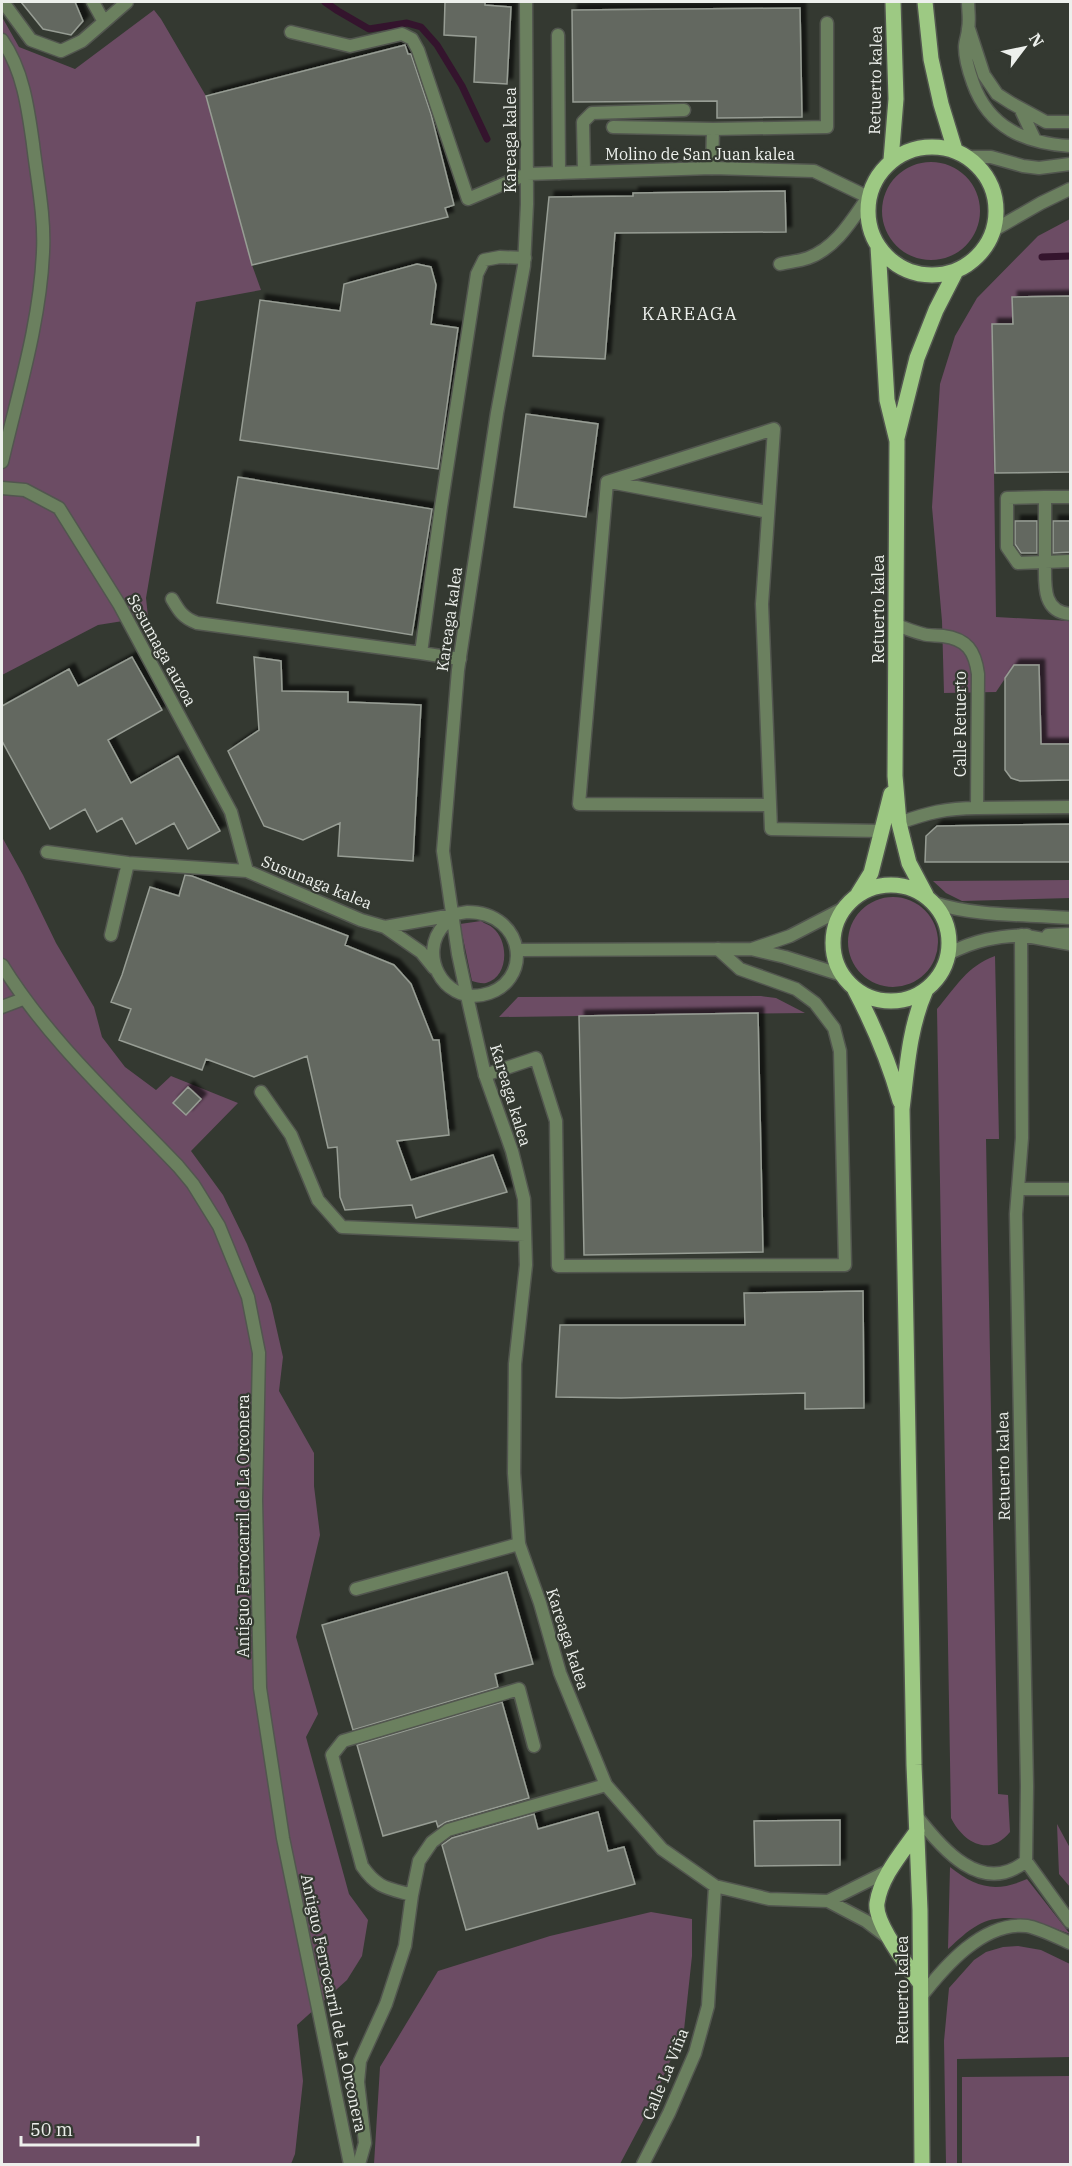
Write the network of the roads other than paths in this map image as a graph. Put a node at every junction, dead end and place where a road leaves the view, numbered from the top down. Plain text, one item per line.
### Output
1 (3, 2) edge
2 (93, 2) edge
3 (127, 2) edge
4 (526, 2) edge
5 (893, 2) edge
6 (925, 2) edge
7 (968, 2) edge
8 (104, 22) junction
9 (827, 23) dead end
10 (969, 28) junction
11 (291, 32) dead end
12 (558, 35) dead end
13 (2, 40) edge
14 (1020, 108) junction
15 (684, 110) dead end
16 (1071, 122) edge
17 (613, 127) dead end
18 (713, 129) junction
19 (1035, 140) junction
20 (1071, 146) edge
21 (962, 153) junction
22 (891, 160) junction
23 (1071, 164) edge
24 (712, 168) junction
25 (559, 172) junction
26 (584, 172) junction
27 (526, 174) junction
28 (1071, 189) edge
29 (868, 197) junction
30 (994, 230) junction
31 (878, 246) junction
32 (525, 258) junction
33 (780, 264) dead end
34 (956, 271) junction
35 (897, 441) junction
36 (2, 462) edge
37 (608, 482) junction
38 (2, 488) edge
39 (1045, 497) junction
40 (1071, 497) edge
41 (768, 512) junction
42 (1071, 561) edge
43 (1045, 562) junction
44 (172, 598) dead end
45 (1071, 614) edge
46 (896, 624) junction
47 (422, 653) junction
48 (460, 659) junction
49 (895, 776) junction
50 (770, 805) junction
51 (1071, 807) edge
52 (977, 808) junction
53 (899, 824) junction
54 (884, 831) junction
55 (47, 852) dead end
56 (128, 863) junction
57 (247, 871) junction
58 (858, 894) junction
59 (930, 899) junction
60 (844, 908) junction
61 (453, 915) junction
62 (1071, 916) edge
63 (385, 927) junction
64 (1071, 934) edge
65 (111, 935) dead end
66 (1021, 935) junction
67 (1071, 944) edge
68 (718, 949) junction
69 (751, 949) junction
70 (518, 950) junction
71 (948, 954) junction
72 (2, 965) edge
73 (436, 970) junction
74 (842, 975) junction
75 (855, 990) junction
76 (925, 992) junction
77 (466, 995) junction
78 (23, 999) junction
79 (2, 1007) edge
80 (485, 1075) junction
81 (261, 1092) dead end
82 (902, 1109) junction
83 (1071, 1189) edge
84 (1018, 1190) junction
85 (525, 1235) junction
86 (519, 1544) junction
87 (356, 1589) dead end
88 (534, 1746) dead end
89 (606, 1785) junction
90 (916, 1815) junction
91 (917, 1831) junction
92 (1026, 1861) junction
93 (888, 1871) junction
94 (716, 1886) junction
95 (412, 1894) junction
96 (828, 1901) junction
97 (1071, 1922) edge
98 (887, 1937) junction
99 (1071, 1943) edge
100 (920, 1991) junction
101 (350, 2164) edge
102 (359, 2164) edge
103 (643, 2164) edge
104 (922, 2164) edge

1 - 8 street
2 - 8 street
3 - 8 street
4 - 27 street, Kareaga kalea
5 - 22 main road, Retuerto kalea
6 - 21 main road
7 - 10 street
9 - 18 street
10 - 14 street
10 - 19 street
11 - 27 street, Molino de San Juan kalea
12 - 25 street
13 - 36 street
14 - 16 street
14 - 19 street
15 - 26 street
17 - 18 street
18 - 24 street
19 - 20 street
21 - 22 main road
21 - 23 street
21 - 30 main road
22 - 29 main road
24 - 26 street, Molino de San Juan kalea
24 - 29 street, Molino de San Juan kalea
25 - 26 street, Molino de San Juan kalea
25 - 27 street, Molino de San Juan kalea
27 - 32 street, Kareaga kalea
28 - 30 street
29 - 31 main road
29 - 33 street
30 - 34 main road
31 - 34 main road
31 - 35 main road
32 - 47 street
32 - 48 street, Kareaga kalea
34 - 35 main road
35 - 46 main road, Retuerto kalea
37 - 41 street
37 - 41 street
37 - 50 street
38 - 57 street, Sesumaga auzoa
39 - 40 street
39 - 43 street
39 - 43 street
41 - 50 street
42 - 43 street
43 - 45 street
44 - 47 street
46 - 49 main road, Retuerto kalea
46 - 52 street, Calle Retuerto
47 - 48 street
48 - 61 street, Kareaga kalea
49 - 53 main road, Retuerto kalea
49 - 54 main road, Retuerto kalea
50 - 54 street
51 - 52 street
52 - 53 street
53 - 59 main road, Retuerto kalea
54 - 58 main road, Retuerto kalea
55 - 56 street, Susunaga kalea
56 - 57 street, Susunaga kalea
56 - 65 street
57 - 63 street, Susunaga kalea
58 - 59 main road
58 - 60 main road
59 - 62 street
59 - 71 main road
60 - 69 street
60 - 74 main road
61 - 63 street
61 - 70 street
61 - 73 street
61 - 77 street, Kareaga kalea
63 - 73 street
64 - 66 street
66 - 67 street
66 - 71 street
66 - 84 street, Retuerto kalea
68 - 69 street
68 - 70 street
68 - 80 street
69 - 74 street
70 - 77 street
71 - 76 main road
72 - 78 street, Antiguo Ferrocarril de La Orconera
73 - 77 street
74 - 75 main road
75 - 76 main road
75 - 82 main road, Retuerto kalea
76 - 82 main road, Retuerto kalea
77 - 80 street, Kareaga kalea
78 - 79 street
78 - 101 street, Antiguo Ferrocarril de La Orconera
80 - 85 street, Kareaga kalea
81 - 85 street
82 - 90 main road, Retuerto kalea
83 - 84 street
84 - 92 street, Retuerto kalea
85 - 86 street, Kareaga kalea
86 - 87 street
86 - 89 street, Kareaga kalea
88 - 95 street
89 - 94 street, Kareaga kalea
89 - 95 street
90 - 91 main road, Retuerto kalea
90 - 92 street
91 - 93 main road
91 - 100 main road, Retuerto kalea
92 - 97 street
93 - 96 street, Kareaga kalea
93 - 98 main road
94 - 96 street, Kareaga kalea
94 - 103 street, Calle La Viña
95 - 102 street
96 - 98 street, Kareaga kalea
98 - 100 main road
99 - 100 street
100 - 104 main road, Retuerto kalea

